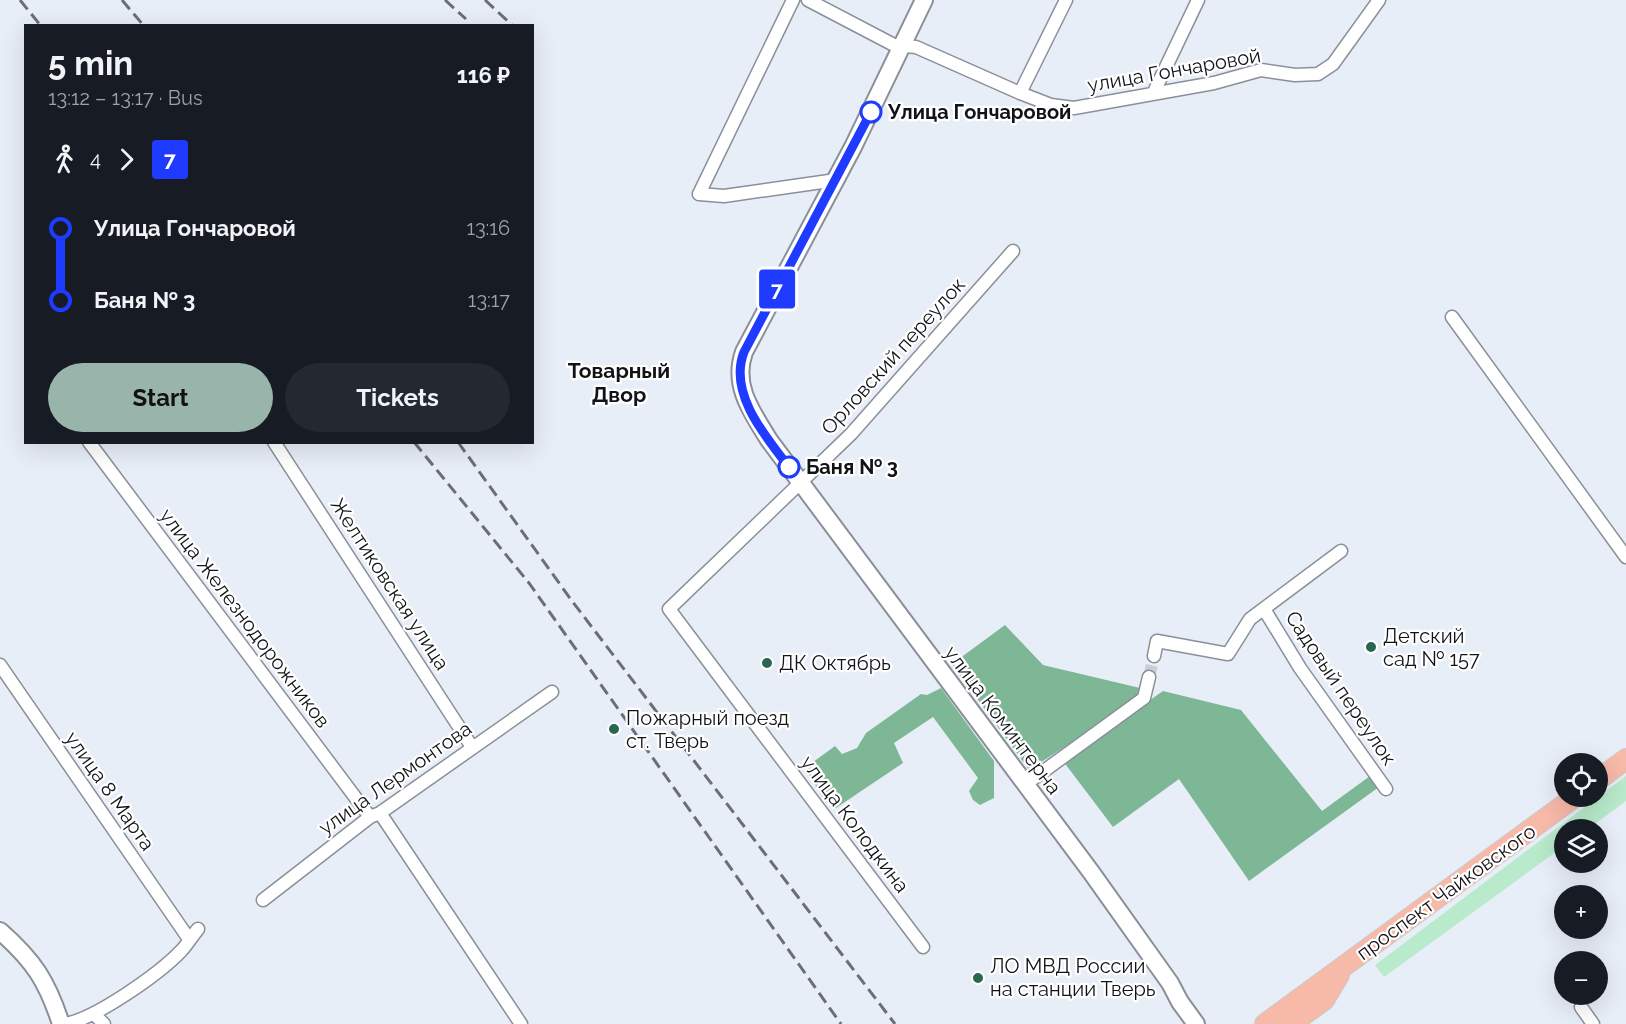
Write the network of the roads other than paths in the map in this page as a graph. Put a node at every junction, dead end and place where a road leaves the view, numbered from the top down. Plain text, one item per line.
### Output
1 (793, 0) edge
2 (808, 0) edge
3 (924, 0) edge
4 (1066, 0) edge
5 (1198, 0) edge
6 (1379, 0) edge
7 (903, 46) junction
8 (1154, 92) junction
9 (1020, 93) junction
10 (836, 180) junction
11 (1013, 251) dead end
12 (1452, 317) dead end
13 (91, 444) edge
14 (275, 444) edge
15 (801, 483) junction
16 (1341, 551) dead end
17 (1626, 557) edge
18 (669, 609) joint
19 (1264, 609) junction
20 (1154, 656) tunnel mouth
21 (0, 665) edge
22 (1149, 676) tunnel mouth
23 (552, 692) dead end
24 (472, 747) junction
25 (1626, 759) edge
26 (1608, 772) edge
27 (1026, 784) junction
28 (1386, 789) dead end
29 (1561, 807) edge
30 (375, 815) junction
31 (263, 900) dead end
32 (198, 929) dead end
33 (0, 931) edge
34 (189, 939) junction
35 (923, 947) dead end
36 (1170, 983) junction
37 (1581, 1007) dead end
38 (95, 1015) junction
39 (1271, 1022) edge
40 (63, 1024) edge
41 (104, 1024) edge
42 (521, 1024) edge
43 (1196, 1024) edge
44 (1207, 1024) edge
45 (1593, 1024) edge

1 - 10 street
2 - 7 street, улица Гончаровой
3 - 7 main road, улица Коминтерна
4 - 9 street
5 - 8 street
6 - 8 street, улица Гончаровой
7 - 9 street, улица Гончаровой
7 - 10 main road, улица Коминтерна
8 - 9 street, улица Гончаровой
10 - 15 main road, улица Коминтерна
11 - 15 street, Орловский переулок
12 - 17 street
13 - 30 street, улица Железнодорожников
14 - 24 street, Желтиковская улица
15 - 18 street, Орловский переулок
15 - 27 main road, улица Коминтерна
16 - 19 street
18 - 35 street, улица Колодкина
19 - 20 street
19 - 28 street, Садовый переулок
21 - 34 street, улица 8 Марта
22 - 27 street
23 - 24 street, улица Лермонтова
24 - 30 street, улица Лермонтова
25 - 26 main road
27 - 36 main road, улица Коминтерна
29 - 39 main road, проспект Чайковского
30 - 31 street, улица Лермонтова
30 - 42 street, улица Железнодорожников
32 - 34 street
33 - 40 main road
34 - 38 street
36 - 43 main road, улица Коминтерна
36 - 44 main road, улица Коминтерна
37 - 45 street
38 - 40 street
38 - 41 street

